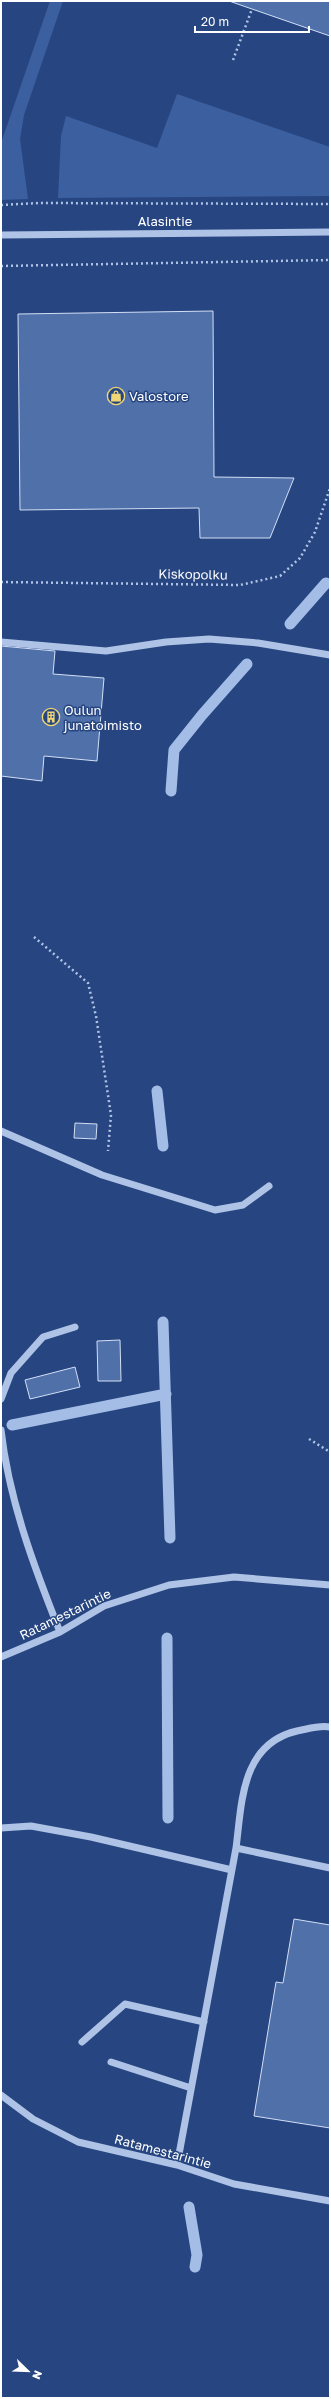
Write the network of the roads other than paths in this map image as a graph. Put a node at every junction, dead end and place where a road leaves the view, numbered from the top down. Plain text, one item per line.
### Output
1 (330, 232) edge
2 (1, 235) edge
3 (1, 642) edge
4 (330, 655) edge
5 (1, 1131) edge
6 (269, 1186) dead end
7 (75, 1327) dead end
8 (1, 1399) edge
9 (1, 1430) edge
10 (330, 1585) edge
11 (60, 1632) junction
12 (1, 1657) edge
13 (330, 1727) edge
14 (1, 1828) edge
15 (236, 1848) junction
16 (330, 1868) edge
17 (232, 1870) junction
18 (204, 2022) junction
19 (82, 2042) dead end
20 (111, 2062) dead end
21 (191, 2088) junction
22 (1, 2095) edge
23 (177, 2165) junction
24 (330, 2201) edge

1 - 2 street, Alasintie
3 - 4 street
5 - 6 street
7 - 8 street
9 - 11 street
10 - 11 street, Ratamestarintie
11 - 12 street, Ratamestarintie
13 - 15 street
14 - 17 street
15 - 16 street
15 - 17 street
17 - 18 street
18 - 19 street
18 - 21 street
20 - 21 street
21 - 23 street
22 - 23 street, Ratamestarintie
23 - 24 street, Ratamestarintie

